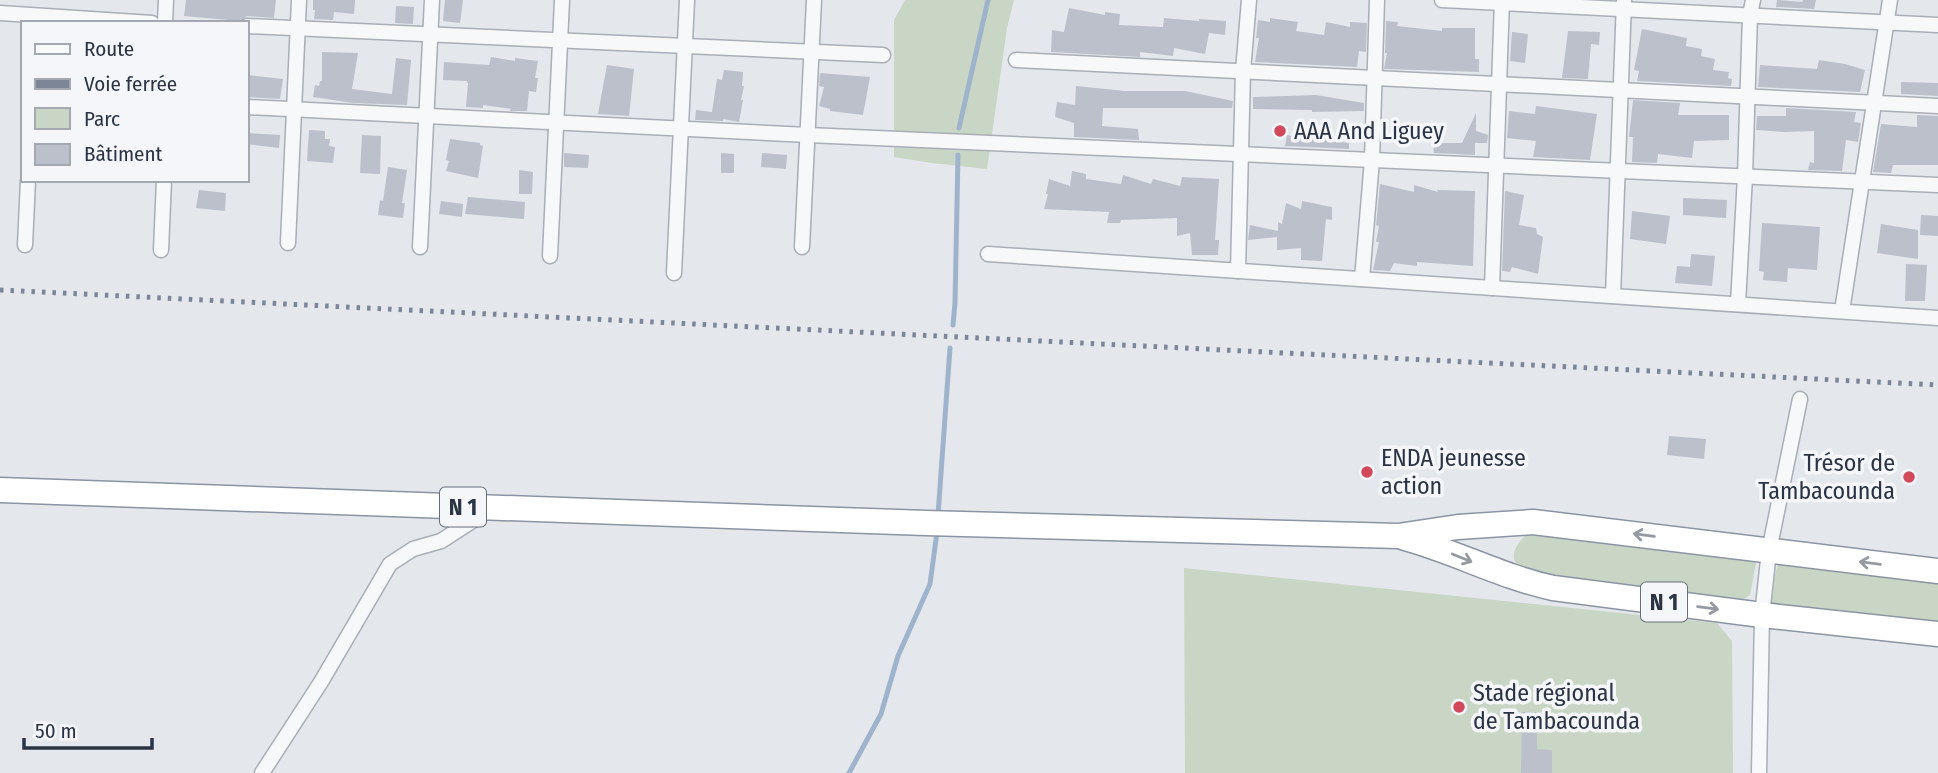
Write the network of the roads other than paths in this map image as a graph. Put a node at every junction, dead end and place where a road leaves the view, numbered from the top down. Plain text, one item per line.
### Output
1 (166, 0) edge
2 (299, 0) edge
3 (432, 0) edge
4 (562, 0) edge
5 (687, 0) edge
6 (814, 0) edge
7 (1249, 0) edge
8 (1377, 0) edge
9 (1442, 0) edge
10 (1753, 0) edge
11 (1890, 0) edge
12 (1502, 1) edge
13 (1623, 4) edge
14 (36, 12) edge
15 (0, 13) edge
16 (1750, 15) junction
17 (131, 21) edge
18 (165, 21) edge
19 (1886, 22) junction
20 (1938, 25) edge
21 (248, 26) edge
22 (298, 27) junction
23 (430, 34) junction
24 (561, 40) junction
25 (684, 46) junction
26 (811, 52) junction
27 (883, 55) dead end
28 (1016, 60) dead end
29 (1243, 71) junction
30 (1374, 78) junction
31 (1499, 84) junction
32 (1620, 90) junction
33 (1748, 96) junction
34 (1874, 102) junction
35 (1938, 106) edge
36 (248, 107) edge
37 (294, 109) junction
38 (426, 116) junction
39 (557, 122) junction
40 (681, 128) junction
41 (808, 135) junction
42 (1242, 154) junction
43 (1372, 160) junction
44 (1496, 165) junction
45 (1618, 170) junction
46 (1745, 176) junction
47 (1862, 181) junction
48 (28, 182) edge
49 (164, 182) edge
50 (1938, 185) edge
51 (288, 243) dead end
52 (25, 245) dead end
53 (420, 247) dead end
54 (802, 247) dead end
55 (161, 250) dead end
56 (988, 254) dead end
57 (550, 256) dead end
58 (1238, 271) junction
59 (674, 273) dead end
60 (1362, 279) junction
61 (1492, 288) junction
62 (1613, 296) junction
63 (1738, 304) junction
64 (1842, 312) junction
65 (1938, 318) edge
66 (1800, 399) dead end
67 (0, 490) edge
68 (492, 508) junction
69 (1398, 537) junction
70 (1769, 551) junction
71 (1938, 570) edge
72 (1762, 615) junction
73 (1938, 634) edge
74 (262, 773) edge
75 (1759, 773) edge

1 - 18 street
2 - 22 street
3 - 23 street
4 - 24 street
5 - 25 street
6 - 26 street
7 - 29 street
8 - 30 street
9 - 12 street
10 - 16 street
11 - 19 street
12 - 13 street
12 - 31 street
13 - 16 street
13 - 32 street
14 - 15 street
14 - 17 street
16 - 19 street
16 - 33 street
19 - 20 street
19 - 34 street
21 - 22 street
22 - 23 street
22 - 37 street
23 - 24 street
23 - 38 street
24 - 25 street
24 - 39 street
25 - 26 street
25 - 40 street
26 - 27 street
26 - 41 street
28 - 29 street
29 - 30 street
29 - 42 street
30 - 31 street
30 - 43 street
31 - 32 street
31 - 44 street
32 - 33 street
32 - 45 street
33 - 34 street
33 - 46 street
34 - 35 street
34 - 47 street
36 - 37 street
37 - 38 street
37 - 51 street
38 - 39 street
38 - 53 street
39 - 40 street
39 - 57 street
40 - 41 street
40 - 59 street
41 - 42 street
41 - 54 street
42 - 43 street
42 - 58 street
43 - 44 street
43 - 60 street
44 - 45 street
44 - 61 street
45 - 46 street
45 - 62 street
46 - 47 street
46 - 63 street
47 - 50 street
47 - 64 street
48 - 52 street
49 - 55 street
56 - 58 street
58 - 60 street
60 - 61 street
61 - 62 street
62 - 63 street
63 - 64 street
64 - 65 street
66 - 70 street
67 - 68 highway, N 1
68 - 69 highway, N 1
68 - 74 street
70 -> 69 highway, N 1
69 -> 72 highway, N 1
71 -> 70 highway, N 1
70 - 72 street
72 - 73 highway, N 1
72 - 75 street

